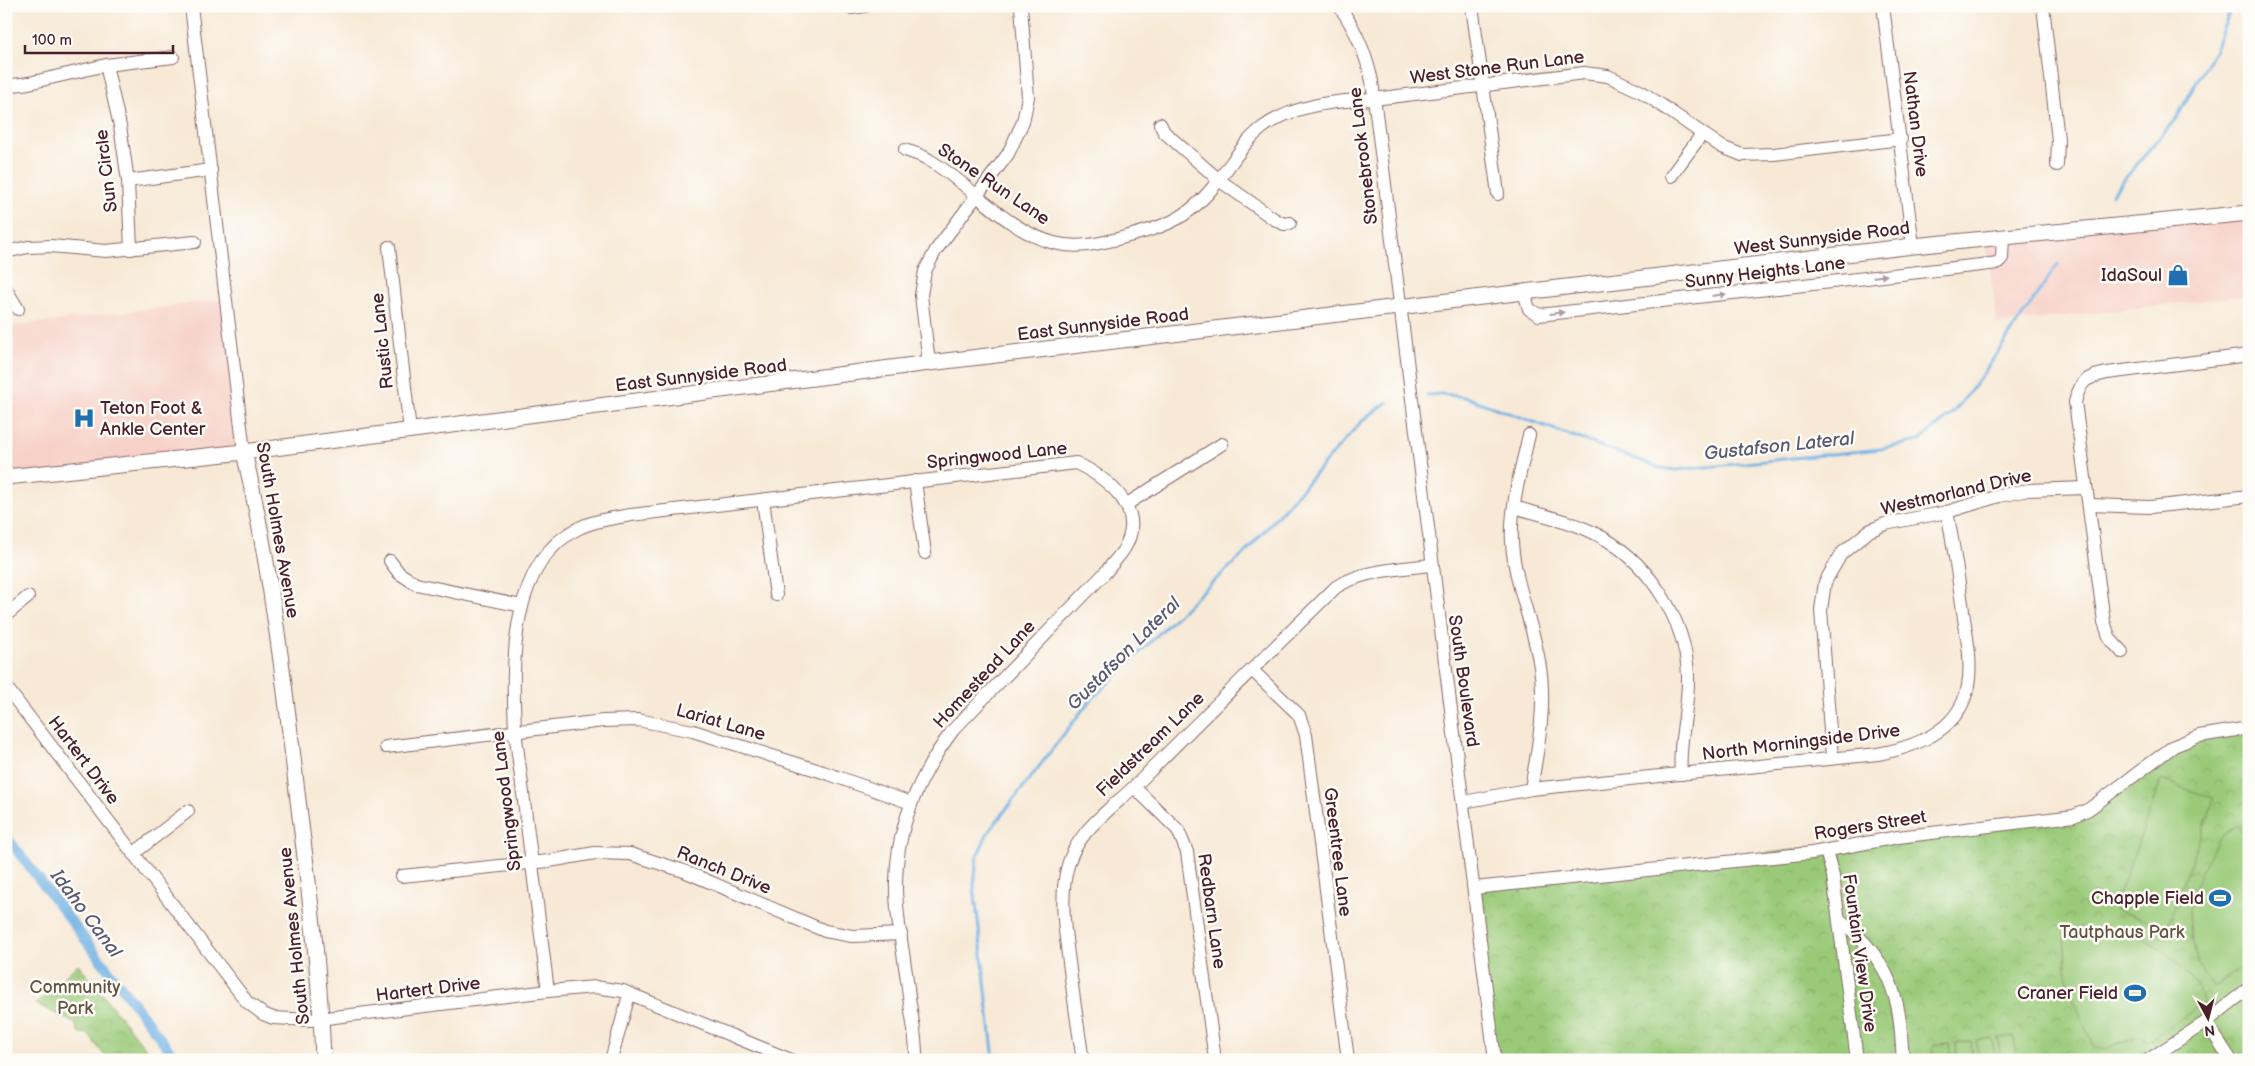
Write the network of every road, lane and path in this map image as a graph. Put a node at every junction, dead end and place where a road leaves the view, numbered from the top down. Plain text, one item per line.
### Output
1 (191, 6) edge
2 (865, 6) edge
3 (1021, 6) edge
4 (1339, 6) edge
5 (1472, 6) edge
6 (1883, 6) edge
7 (2043, 6) edge
8 (851, 8) dead end
9 (173, 57) dead end
10 (106, 65) junction
11 (6, 86) edge
12 (1482, 86) junction
13 (1374, 99) junction
14 (1343, 101) joint
15 (1160, 124) dead end
16 (1702, 134) junction
17 (1901, 139) junction
18 (905, 150) dead end
19 (2058, 166) dead end
20 (211, 170) junction
21 (1671, 176) dead end
22 (1219, 180) junction
23 (128, 181) junction
24 (976, 194) junction
25 (1498, 194) dead end
26 (2249, 213) edge
27 (1290, 223) dead end
28 (2003, 236) junction
29 (195, 242) dead end
30 (1913, 246) junction
31 (390, 247) dead end
32 (131, 249) junction
33 (6, 252) edge
34 (6, 289) edge
35 (1524, 292) junction
36 (1400, 308) junction
37 (18, 309) dead end
38 (2249, 355) edge
39 (929, 363) junction
40 (410, 431) junction
41 (1528, 435) dead end
42 (1222, 444) dead end
43 (244, 452) junction
44 (6, 477) edge
45 (915, 481) junction
46 (2086, 488) junction
47 (2249, 496) edge
48 (763, 500) junction
49 (2089, 505) junction
50 (1514, 507) junction
51 (1128, 508) junction
52 (1947, 512) junction
53 (925, 553) dead end
54 (390, 561) dead end
55 (1431, 565) junction
56 (776, 595) dead end
57 (28, 597) dead end
58 (522, 606) junction
59 (6, 615) edge
60 (2122, 652) dead end
61 (1252, 670) junction
62 (6, 687) edge
63 (2249, 728) edge
64 (514, 730) junction
65 (386, 747) dead end
66 (1832, 757) junction
67 (1681, 774) junction
68 (1134, 787) junction
69 (1531, 789) junction
70 (1464, 802) junction
71 (911, 803) junction
72 (188, 812) dead end
73 (1826, 851) junction
74 (133, 854) junction
75 (531, 862) junction
76 (402, 876) dead end
77 (1474, 888) junction
78 (1839, 919) junction
79 (901, 934) junction
80 (2249, 988) edge
81 (548, 991) junction
82 (629, 995) junction
83 (322, 1020) junction
84 (2206, 1022) junction
85 (784, 1059) edge
86 (323, 1060) edge
87 (611, 1060) edge
88 (916, 1060) edge
89 (1083, 1060) edge
90 (1214, 1060) edge
91 (1348, 1060) edge
92 (1495, 1060) edge
93 (1857, 1060) edge
94 (1903, 1060) edge
95 (2148, 1060) edge
96 (2231, 1060) edge

1 - 20 street, South Holmes Avenue
2 - 8 street
3 - 24 street
4 - 13 street, Stonebrook Lane
5 - 12 street
6 - 17 street, Nathan Drive
7 - 19 street
9 - 10 street
10 - 11 street
10 - 23 street, Sun Circle
12 - 13 street, West Stone Run Lane
12 - 16 street, West Stone Run Lane
12 - 25 street
13 - 14 street, West Stone Run Lane
13 - 36 street, Stonebrook Lane
14 - 22 street, Stone Run Lane
15 - 22 street
16 - 17 street, West Stone Run Lane
16 - 21 street
17 - 30 street, Nathan Drive
18 - 24 street, Stone Run Lane
20 - 23 street
20 - 43 street, South Holmes Avenue
22 - 24 street, Stone Run Lane
22 - 27 street
23 - 32 street, Sun Circle
24 - 39 street
26 - 28 main road, West Sunnyside Road
28 - 30 main road, West Sunnyside Road
35 -> 28 street, Sunny Heights Lane
29 - 32 street
30 - 35 main road, West Sunnyside Road
31 - 40 street, Rustic Lane
32 - 33 street
34 - 37 street
35 - 36 main road, West Sunnyside Road
36 - 39 main road, East Sunnyside Road
36 - 55 street, South Boulevard
38 - 46 street
39 - 40 main road, East Sunnyside Road
40 - 43 main road, East Sunnyside Road
41 - 50 street
42 - 51 street
43 - 44 main road, East Sunnyside Road
43 - 83 main road, South Holmes Avenue
45 - 48 street, Springwood Lane
45 - 51 street, Springwood Lane
45 - 53 street, Springwood Lane
46 - 49 street
46 - 52 street, Westmorland Drive
47 - 49 street
48 - 56 street
48 - 58 street, Springwood Lane
49 - 60 street
50 - 67 street
50 - 69 street
51 - 71 street, Homestead Lane
52 - 66 street, Westmorland Drive
52 - 66 street, North Morningside Drive
54 - 58 street
55 - 61 street, Fieldstream Lane
55 - 70 street, South Boulevard
57 - 59 street
58 - 64 street, Springwood Lane
61 - 68 street, Fieldstream Lane
61 - 91 street, Greentree Lane
62 - 74 street, Hartert Drive
63 - 73 street, Rogers Street
64 - 65 street, Lariat Lane
64 - 71 street, Lariat Lane
64 - 75 street, Springwood Lane
66 - 67 street, North Morningside Drive
67 - 69 street, North Morningside Drive
68 - 89 street, Fieldstream Lane
68 - 90 street, Redbarn Lane
69 - 70 street, North Morningside Drive
70 - 77 street, South Boulevard
71 - 79 street, Homestead Lane
72 - 74 street
73 - 77 street, Rogers Street
73 - 78 street, Fountain View Drive
74 - 83 street, Hartert Drive
75 - 76 street, Ranch Drive
75 - 79 street, Ranch Drive
75 - 81 street, Springwood Lane
77 - 92 street, South Boulevard
78 - 93 street, Fountain View Drive
78 - 94 street
79 - 88 street, Homestead Lane
80 - 84 street
81 - 82 street, Hartert Drive
81 - 83 street, Hartert Drive
82 - 85 street, Hartert Drive
82 - 87 street
83 - 86 main road, South Holmes Avenue
84 - 95 street
84 - 96 street

